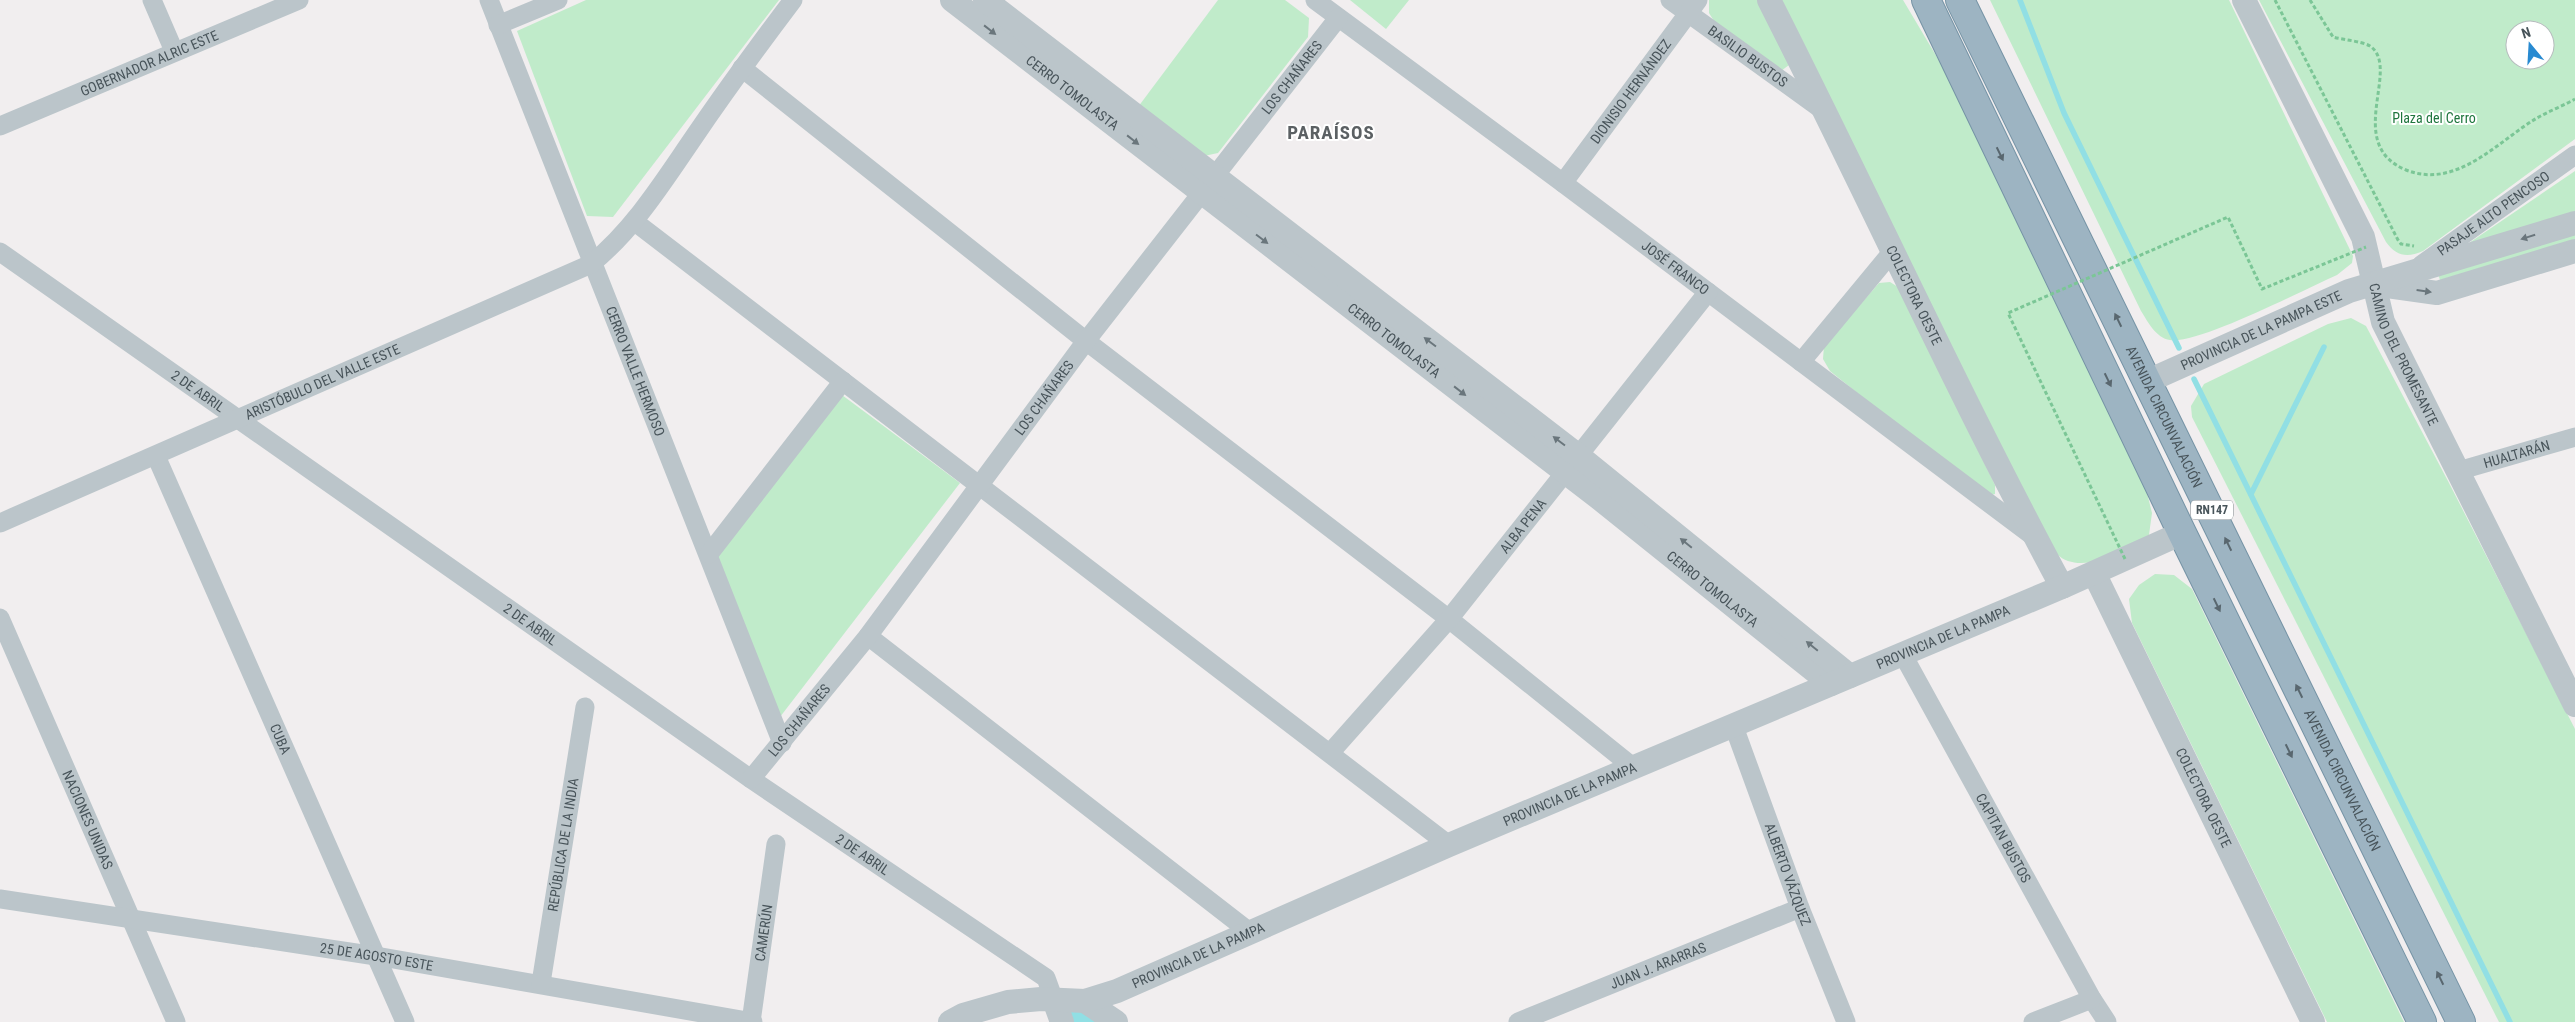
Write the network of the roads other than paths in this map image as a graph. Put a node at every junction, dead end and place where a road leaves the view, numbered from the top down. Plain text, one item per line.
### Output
1 (152, 0) edge
2 (299, 0) edge
3 (489, 0) edge
4 (558, 0) edge
5 (793, 0) edge
6 (952, 0) edge
7 (984, 0) edge
8 (1315, 0) edge
9 (1670, 0) edge
10 (1769, 0) edge
11 (1912, 0) edge
12 (1926, 0) edge
13 (1960, 0) edge
14 (1965, 0) edge
15 (2244, 0) edge
16 (1693, 6) edge
17 (1338, 18) junction
18 (498, 25) junction
19 (1980, 41) junction
20 (174, 51) junction
21 (742, 68) junction
22 (1827, 113) junction
23 (1982, 116) junction
24 (0, 126) edge
25 (2575, 154) edge
26 (1563, 183) junction
27 (1208, 185) junction
28 (635, 222) junction
29 (2575, 223) edge
30 (2575, 251) edge
31 (0, 252) edge
32 (1892, 252) junction
33 (591, 264) junction
34 (2412, 272) junction
35 (2376, 284) junction
36 (1708, 292) junction
37 (1086, 341) junction
38 (1801, 362) junction
39 (843, 381) junction
40 (2148, 381) junction
41 (238, 419) junction
42 (2575, 437) edge
43 (156, 456) junction
44 (1573, 465) junction
45 (2458, 471) junction
46 (981, 485) junction
47 (0, 523) edge
48 (2182, 533) junction
49 (2035, 537) junction
50 (709, 554) junction
51 (2094, 572) junction
52 (2062, 587) junction
53 (0, 618) edge
54 (1449, 619) junction
55 (868, 636) junction
56 (1902, 653) junction
57 (1840, 680) junction
58 (2575, 705) edge
59 (585, 707) dead end
60 (1733, 724) junction
61 (782, 742) junction
62 (1330, 753) junction
63 (1634, 768) junction
64 (751, 779) junction
65 (776, 844) dead end
66 (1449, 845) junction
67 (0, 899) edge
68 (1800, 908) junction
69 (131, 919) junction
70 (1251, 933) junction
71 (376, 956) junction
72 (541, 983) junction
73 (2092, 999) junction
74 (1054, 1000) junction
75 (1085, 1001) junction
76 (176, 1022) edge
77 (405, 1022) edge
78 (752, 1022) edge
79 (950, 1022) edge
80 (1062, 1022) edge
81 (1116, 1022) edge
82 (1518, 1022) edge
83 (1846, 1022) edge
84 (2033, 1022) edge
85 (2107, 1022) edge
86 (2313, 1022) edge
87 (2422, 1022) edge
88 (2461, 1022) edge

1 - 20 street
2 - 20 street, GOBERNADOR ALRIC ESTE
3 - 18 street, CERRO VALLE HERMOSO
4 - 18 street
5 - 21 street, ARISTÓBULO DEL VALLE ESTE
6 -> 27 street, CERRO TOMOLASTA
7 - 27 street, CERRO TOMOLASTA
8 - 17 street, JOSÉ FRANCO
9 - 16 street, BASILIO BUSTOS
10 - 22 street, COLECTORA OESTE
11 - 23 highway
12 - 23 highway, RN147
13 - 19 highway, AVENIDA CIRCUNVALACIÓN / RN147
14 - 19 highway
15 - 35 street, CAMINO DEL PROMESANTE
16 - 22 street, BASILIO BUSTOS
16 - 26 street, DIONISIO HERNÁNDEZ
17 - 26 street, JOSÉ FRANCO
17 - 27 street, LOS CHAÑARES
18 - 33 street, CERRO VALLE HERMOSO
40 -> 19 highway, AVENIDA CIRCUNVALACIÓN / RN147
20 - 24 street, GOBERNADOR ALRIC ESTE
21 - 28 street, ARISTÓBULO DEL VALLE ESTE
21 - 37 street
22 - 32 street, COLECTORA OESTE
23 -> 48 highway, RN147
25 - 34 street, PASAJE ALTO PENCOSO
26 - 36 street, JOSÉ FRANCO
27 - 37 street, LOS CHAÑARES
27 - 44 street, CERRO TOMOLASTA
28 - 33 street, ARISTÓBULO DEL VALLE ESTE
28 - 39 street
29 -> 34 street, PROVINCIA DE LA PAMPA ESTE
35 -> 30 street, PROVINCIA DE LA PAMPA ESTE
31 - 41 street, 2 DE ABRIL
32 - 38 street
32 - 49 street, COLECTORA OESTE
33 - 41 street, ARISTÓBULO DEL VALLE ESTE
33 - 50 street, CERRO VALLE HERMOSO
34 - 35 street, PROVINCIA DE LA PAMPA ESTE
35 - 40 street, PROVINCIA DE LA PAMPA ESTE
35 - 45 street, CAMINO DEL PROMESANTE
36 - 38 street, JOSÉ FRANCO
36 - 44 street, ALBA PENA
37 - 46 street, LOS CHAÑARES
37 - 54 street
38 - 49 street, JOSÉ FRANCO
39 - 46 street
39 - 50 street
88 -> 40 highway, AVENIDA CIRCUNVALACIÓN / RN147
41 - 43 street, ARISTÓBULO DEL VALLE ESTE
41 - 64 street, 2 DE ABRIL
42 - 45 street, HUALTARÁN
43 - 47 street, ARISTÓBULO DEL VALLE ESTE
43 - 71 street, CUBA
44 - 54 street, ALBA PENA
44 - 57 street, CERRO TOMOLASTA
45 - 58 street, CAMINO DEL PROMESANTE
46 - 55 street, LOS CHAÑARES
46 - 62 street
48 - 51 street, PROVINCIA DE LA PAMPA
48 -> 87 highway, RN147
49 - 52 street, COLECTORA OESTE
50 - 61 street, CERRO VALLE HERMOSO
51 - 52 street, PROVINCIA DE LA PAMPA
51 - 86 street, COLECTORA OESTE
52 - 56 street, PROVINCIA DE LA PAMPA
53 - 69 street, NACIONES UNIDAS
54 - 62 street, ALBA PENA
54 - 63 street
55 - 61 street, LOS CHAÑARES
55 - 70 street
56 - 57 street, PROVINCIA DE LA PAMPA
56 - 73 street, CAPITAN BUSTOS
57 - 60 street, PROVINCIA DE LA PAMPA
59 - 72 street, REPÚBLICA DE LA INDIA
60 - 63 street, PROVINCIA DE LA PAMPA
60 - 68 street, ALBERTO VÁZQUEZ
61 - 64 street, LOS CHAÑARES
62 - 66 street
63 - 66 street, PROVINCIA DE LA PAMPA
64 - 74 street, 2 DE ABRIL
65 - 78 street, CAMERÚN
66 - 70 street, PROVINCIA DE LA PAMPA
67 - 69 street, 25 DE AGOSTO ESTE
68 - 82 street, JUAN J. ARARRAS
68 - 83 street, ALBERTO VÁZQUEZ
69 - 71 street, 25 DE AGOSTO ESTE
69 - 76 street, NACIONES UNIDAS
70 - 75 street, PROVINCIA DE LA PAMPA
71 - 72 street, 25 DE AGOSTO ESTE
71 - 77 street, CUBA
72 - 78 street, 25 DE AGOSTO ESTE
73 - 84 street
73 - 85 street, CAPITAN BUSTOS
74 - 75 street, PROVINCIA DE LA PAMPA
74 - 79 street, PROVINCIA DE LA PAMPA
74 - 80 street
75 - 81 street

